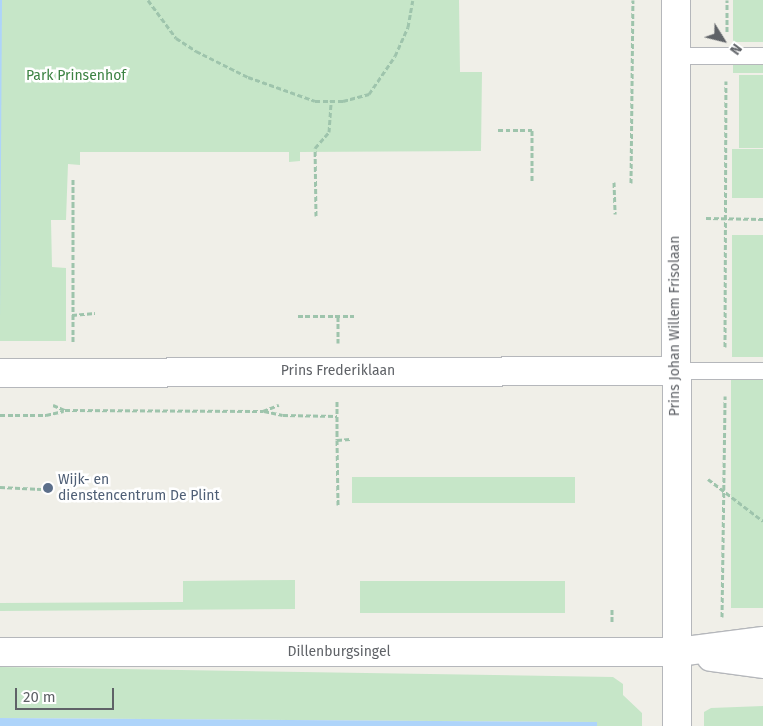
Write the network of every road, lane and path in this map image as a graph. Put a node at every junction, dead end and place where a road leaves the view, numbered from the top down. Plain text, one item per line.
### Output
1 (148, 0) edge
2 (413, 0) edge
3 (633, 0) edge
4 (676, 0) edge
5 (727, 0) edge
6 (676, 56) junction
7 (727, 56) junction
8 (763, 56) edge
9 (331, 100) junction
10 (498, 130) dead end
11 (73, 178) dead end
12 (532, 182) dead end
13 (614, 182) dead end
14 (631, 183) dead end
15 (615, 214) dead end
16 (316, 216) dead end
17 (675, 218) junction
18 (726, 218) junction
19 (763, 219) edge
20 (95, 313) dead end
21 (72, 314) junction
22 (298, 316) dead end
23 (354, 316) dead end
24 (676, 371) junction
25 (725, 371) junction
26 (763, 371) edge
27 (73, 372) junction
28 (0, 373) edge
29 (46, 402) dead end
30 (284, 403) dead end
31 (65, 410) junction
32 (263, 411) junction
33 (0, 415) edge
34 (337, 416) dead end
35 (337, 440) dead end
36 (676, 455) junction
37 (0, 487) edge
38 (41, 489) dead end
39 (724, 491) junction
40 (338, 506) dead end
41 (763, 521) edge
42 (716, 622) dead end
43 (763, 641) edge
44 (0, 652) edge
45 (678, 652) junction
46 (763, 664) edge
47 (677, 726) edge

1 - 9 path
2 - 9 path
3 - 14 path
4 - 6 street, Prins Johan Willem Frisolaan
5 - 7 path
6 - 7 lane
6 - 17 street, Prins Johan Willem Frisolaan
7 - 8 lane
7 - 18 path
9 - 16 path
10 - 12 path
11 - 21 path
13 - 15 path
17 - 18 path
17 - 24 street, Prins Johan Willem Frisolaan
18 - 19 path
18 - 25 path
20 - 21 path
21 - 27 path
22 - 23 path
24 - 25 lane
24 - 27 street, Prins Frederiklaan
24 - 36 street, Prins Johan Willem Frisolaan
25 - 26 lane
25 - 39 path
27 - 28 street, Prins Frederiklaan
29 - 31 path
30 - 32 path
31 - 32 path
31 - 33 path
32 - 34 path
35 - 40 path
36 - 39 path
36 - 45 street, Prins Johan Willem Frisolaan
37 - 38 path
39 - 41 path
39 - 42 path
43 - 45 street, Dillenburgsingel
44 - 45 street, Dillenburgsingel
45 - 46 street, Dillenburgsingel
45 - 47 street, Prins Johan Willem Frisolaan

